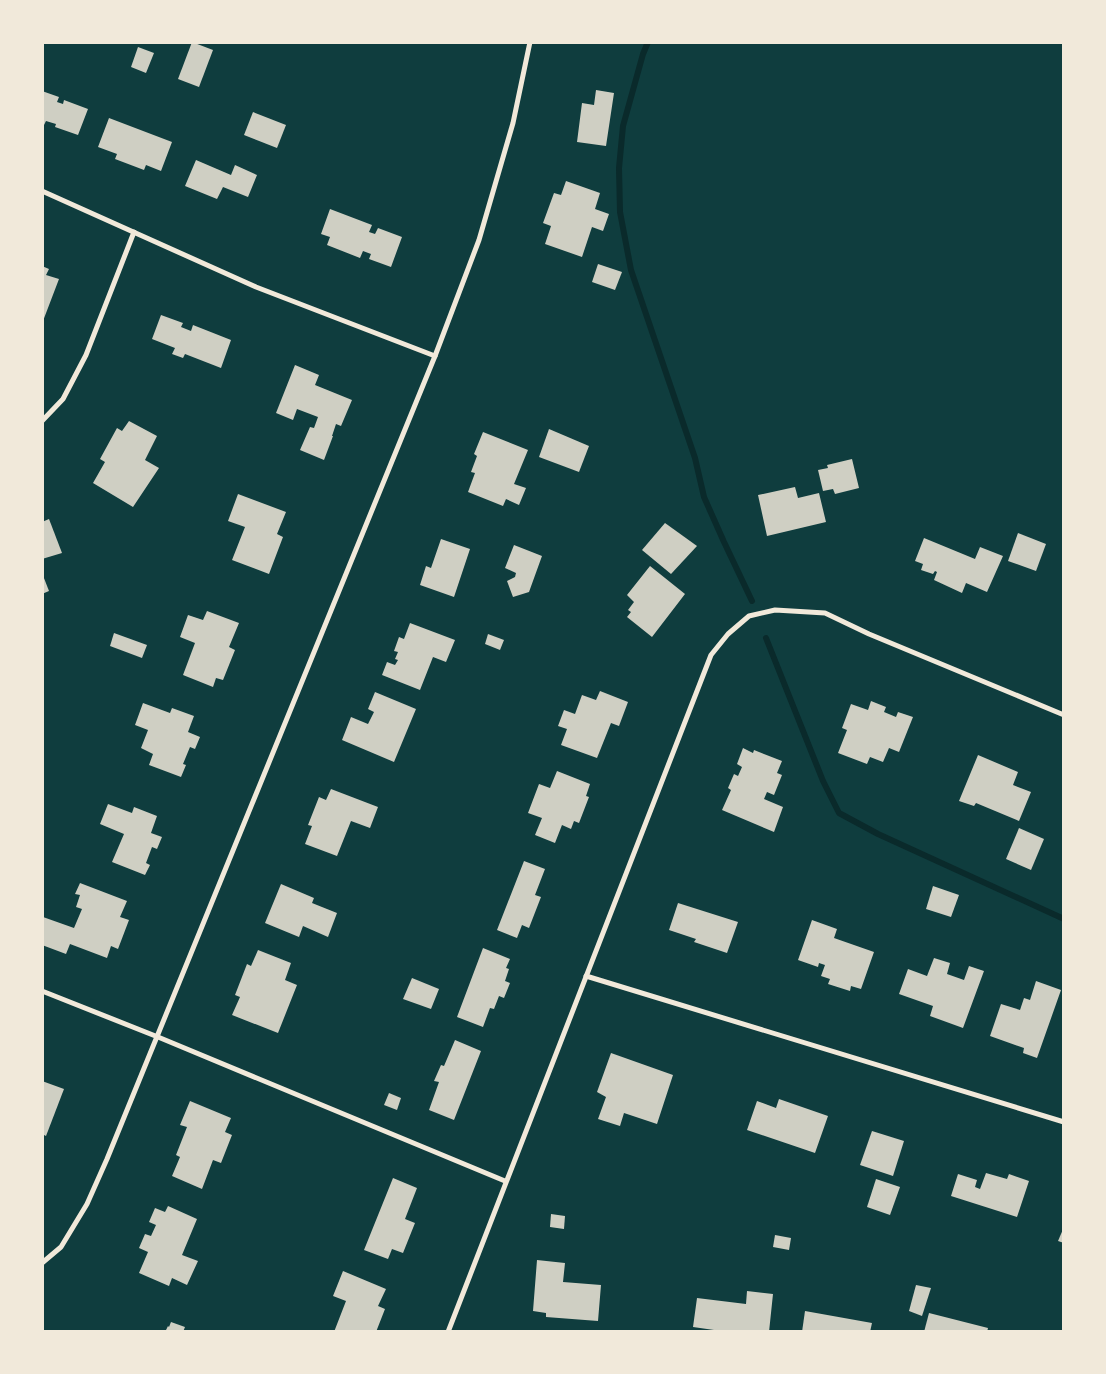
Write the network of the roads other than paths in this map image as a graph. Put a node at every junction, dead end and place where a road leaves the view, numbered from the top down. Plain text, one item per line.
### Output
1 (530, 42) edge
2 (42, 192) edge
3 (134, 232) junction
4 (435, 356) junction
5 (42, 421) edge
6 (1064, 715) edge
7 (586, 976) junction
8 (42, 991) edge
9 (158, 1037) junction
10 (1064, 1122) edge
11 (505, 1181) junction
12 (42, 1263) edge
13 (448, 1332) edge

1 - 4 street
2 - 3 street
3 - 4 street
3 - 5 street
4 - 9 street
6 - 7 street
7 - 10 street
7 - 11 street
8 - 9 street
9 - 11 street
9 - 12 street
11 - 13 street

